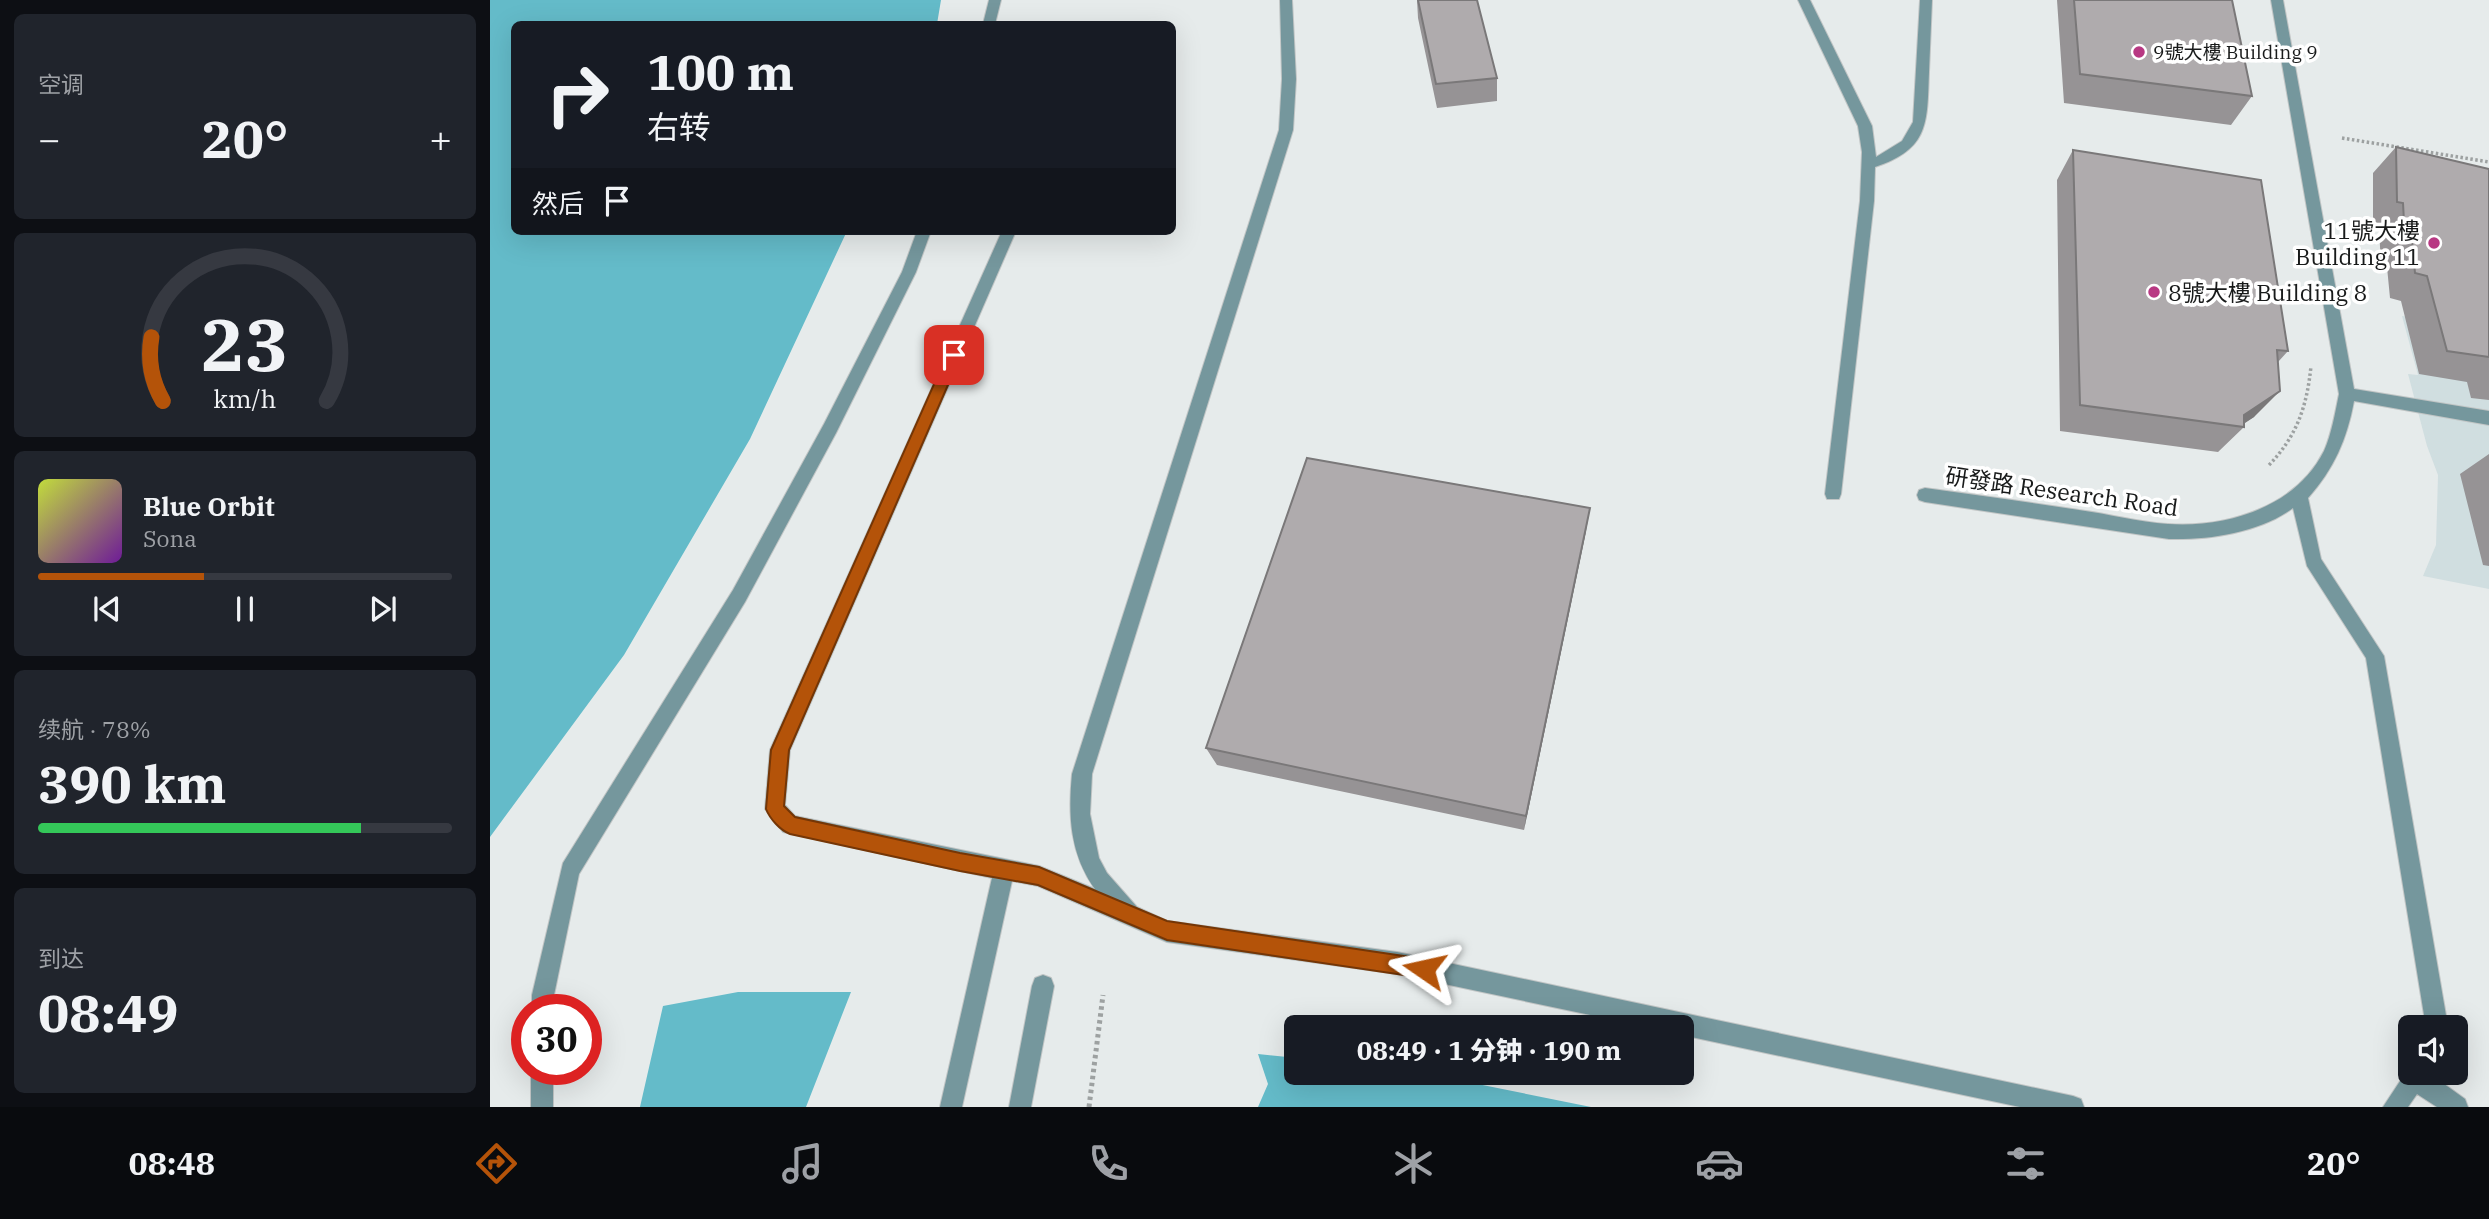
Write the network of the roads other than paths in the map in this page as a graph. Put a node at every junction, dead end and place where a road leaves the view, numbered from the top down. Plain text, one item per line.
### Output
1 (995, 0) edge
2 (1286, 0) edge
3 (1804, 0) edge
4 (1926, 0) edge
5 (2277, 0) edge
6 (990, 21) edge
7 (1870, 164) junction
8 (923, 235) edge
9 (1007, 235) edge
10 (2347, 394) junction
11 (2489, 418) edge
12 (1833, 494) dead end
13 (1925, 495) dead end
14 (2300, 497) junction
15 (1004, 870) junction
16 (1167, 931) junction
17 (1043, 986) dead end
18 (543, 994) edge
19 (2435, 1015) edge
20 (542, 1085) edge
21 (2410, 1085) edge
22 (2428, 1085) edge
23 (542, 1107) edge
24 (951, 1107) edge
25 (1020, 1107) edge
26 (2073, 1107) edge
27 (2394, 1107) edge
28 (2457, 1107) edge

1 - 6 street
2 - 16 street
3 - 7 street
4 - 7 street
5 - 10 street, 研發路 Research Road
7 - 12 street
8 - 18 street
9 - 15 street
10 - 11 street
10 - 14 street, 研發路 Research Road
13 - 14 street, 研發路 Research Road
14 - 19 street
15 - 16 street
15 - 24 street
16 - 26 street
17 - 25 street
20 - 23 street
21 - 27 street
22 - 28 street

